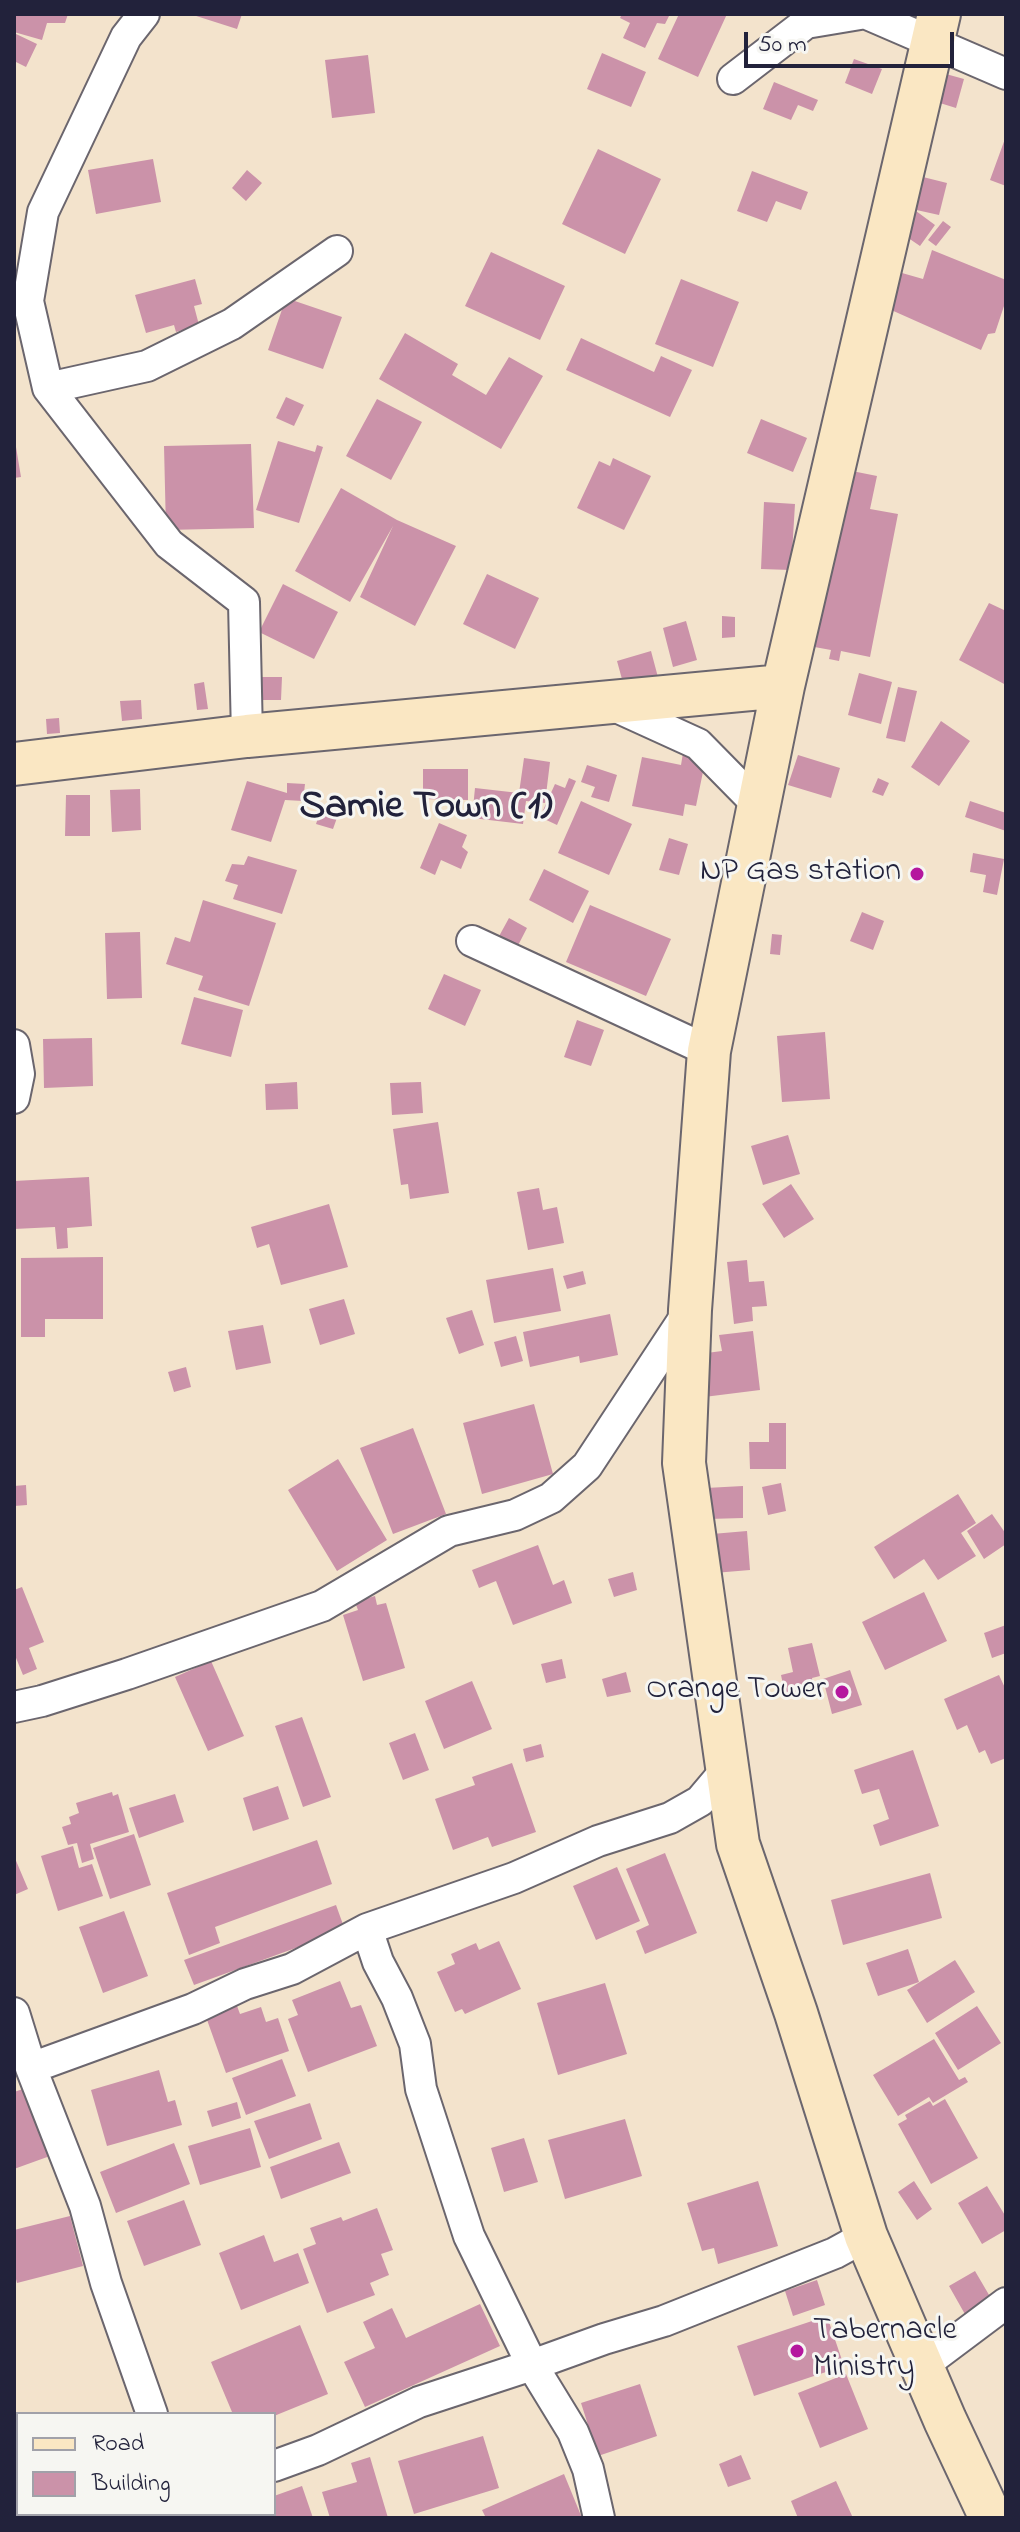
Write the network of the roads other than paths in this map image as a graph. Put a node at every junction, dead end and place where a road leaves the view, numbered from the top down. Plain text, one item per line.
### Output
1 (144, 14) edge
2 (860, 14) edge
3 (867, 14) edge
4 (935, 28) edge
5 (1006, 74) edge
6 (733, 79) dead end
7 (337, 251) dead end
8 (48, 388) junction
9 (783, 686) junction
10 (606, 702) junction
11 (247, 736) junction
12 (14, 764) edge
13 (759, 806) junction
14 (472, 941) dead end
15 (14, 1045) edge
16 (709, 1051) junction
17 (14, 1098) edge
18 (690, 1310) junction
19 (14, 1707) edge
20 (727, 1769) junction
21 (367, 1929) junction
22 (14, 2013) edge
23 (31, 2068) junction
24 (866, 2236) junction
25 (1006, 2303) edge
26 (532, 2365) junction
27 (922, 2366) junction
28 (151, 2412) edge
29 (276, 2465) edge
30 (599, 2518) edge
31 (991, 2518) edge

1 - 8 street
2 - 6 street
3 - 4 street
4 - 5 street
4 - 9 main road
7 - 8 street
8 - 11 street
9 - 10 main road
9 - 13 main road
10 - 11 main road
10 - 13 street
11 - 12 main road
13 - 16 main road
14 - 16 street
15 - 17 street
16 - 18 main road
18 - 19 street
18 - 20 main road
20 - 21 street
20 - 24 main road
21 - 23 street
21 - 26 street
22 - 23 street
23 - 28 street
24 - 26 street
24 - 27 main road
25 - 27 street
26 - 29 street
26 - 30 street
27 - 31 main road

